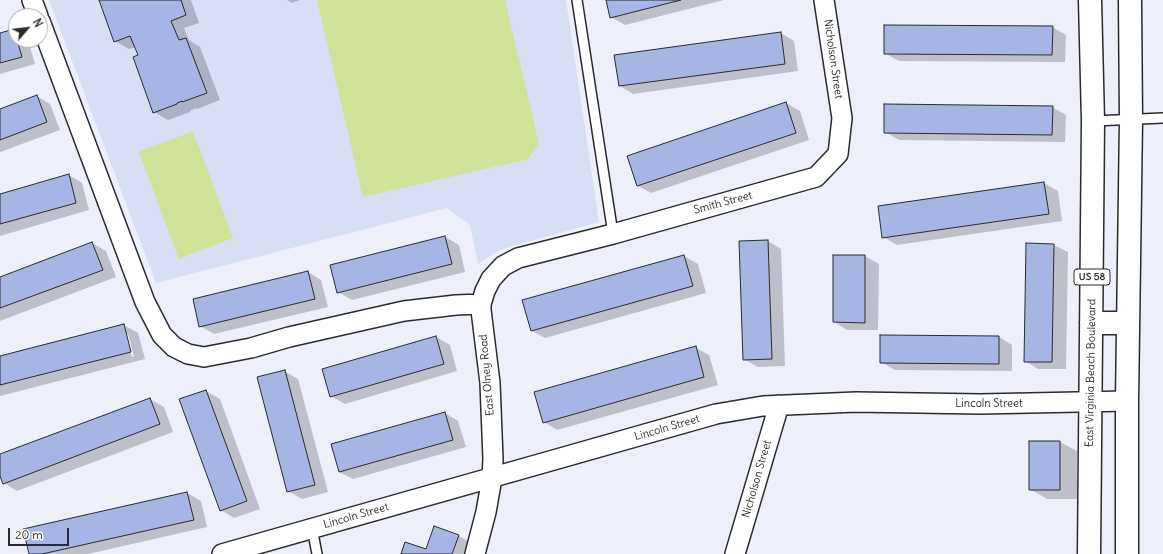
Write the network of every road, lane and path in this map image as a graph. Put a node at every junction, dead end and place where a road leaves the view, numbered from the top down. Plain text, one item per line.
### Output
1 (577, 0) edge
2 (824, 0) edge
3 (1090, 0) edge
4 (1130, 0) edge
5 (48, 42) edge
6 (842, 118) joint
7 (1163, 118) edge
8 (1131, 120) junction
9 (1093, 121) junction
10 (613, 234) junction
11 (564, 246) joint
12 (481, 304) junction
13 (1091, 323) junction
14 (1128, 323) junction
15 (1127, 401) junction
16 (1090, 402) junction
17 (780, 405) junction
18 (492, 478) junction
19 (312, 528) junction
20 (222, 554) edge
21 (317, 554) edge
22 (475, 554) edge
23 (735, 554) edge
24 (1089, 554) edge
25 (1128, 554) edge

1 - 10 lane
2 - 6 street, Nicholson Street
3 - 9 main road, East Virginia Beach Boulevard / US 58
4 - 8 main road
5 - 12 street
6 - 10 street, Smith Street
7 - 8 lane
8 - 9 lane
8 - 14 main road
9 - 13 main road, East Virginia Beach Boulevard / US 58
10 - 11 street, Smith Street
11 - 12 street, East Olney Road
12 - 18 street, East Olney Road
13 - 14 main road
13 - 16 main road, East Virginia Beach Boulevard / US 58
14 - 15 main road
15 - 16 street, Lincoln Street
15 - 25 main road
16 - 17 street, Lincoln Street
16 - 24 main road, East Virginia Beach Boulevard / US 58
17 - 18 street, Lincoln Street
17 - 23 street, Nicholson Street
18 - 19 street, Lincoln Street
18 - 22 street, East Olney Road
19 - 20 street, Lincoln Street
19 - 21 lane

